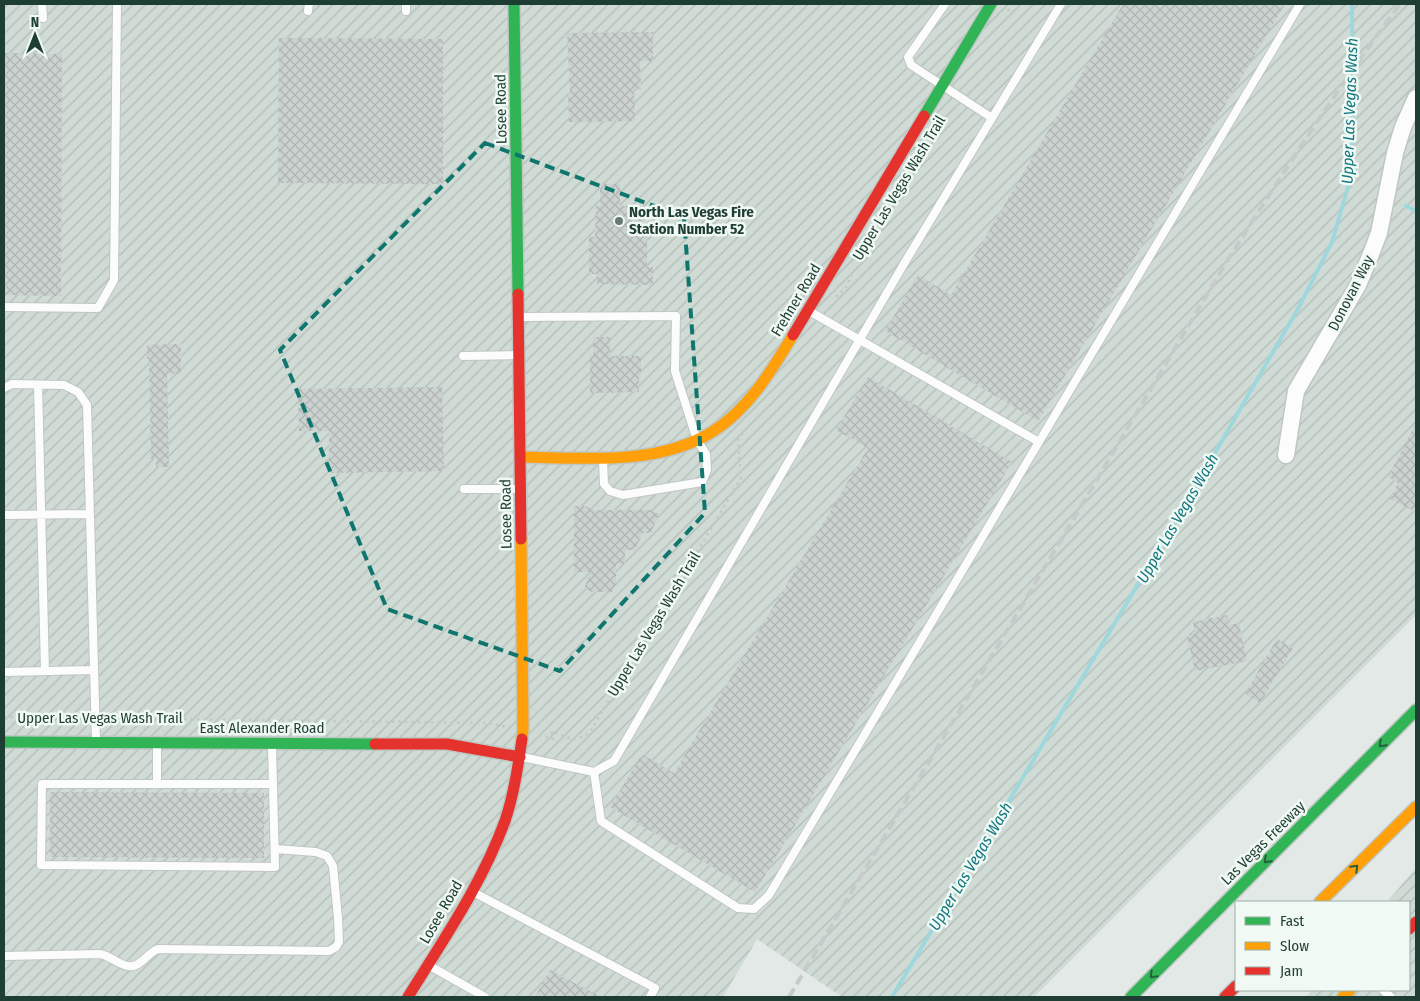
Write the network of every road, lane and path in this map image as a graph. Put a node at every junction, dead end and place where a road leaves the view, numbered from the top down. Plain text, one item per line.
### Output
1 (42, 4) edge
2 (117, 4) edge
3 (514, 4) edge
4 (945, 4) edge
5 (991, 4) edge
6 (1012, 4) edge
7 (1061, 4) edge
8 (1300, 4) edge
9 (42, 18) dead end
10 (1003, 18) dead end
11 (943, 84) junction
12 (1416, 98) edge
13 (992, 118) junction
14 (852, 266) dead end
15 (4, 308) edge
16 (807, 310) junction
17 (518, 317) junction
18 (820, 317) junction
19 (860, 339) junction
20 (519, 355) junction
21 (463, 356) dead end
22 (38, 384) junction
23 (4, 388) edge
24 (750, 425) dead end
25 (697, 440) junction
26 (1038, 442) junction
27 (603, 456) junction
28 (1286, 456) dead end
29 (521, 457) junction
30 (464, 489) dead end
31 (521, 489) junction
32 (90, 514) junction
33 (4, 515) edge
34 (41, 515) junction
35 (94, 670) junction
36 (45, 671) junction
37 (4, 672) edge
38 (1416, 710) edge
39 (4, 717) edge
40 (96, 718) junction
41 (523, 730) junction
42 (4, 742) edge
43 (96, 743) junction
44 (157, 743) junction
45 (272, 744) junction
46 (520, 757) junction
47 (594, 772) junction
48 (157, 784) junction
49 (272, 784) junction
50 (1416, 807) edge
51 (275, 849) junction
52 (471, 891) junction
53 (1321, 901) edge
54 (4, 956) edge
55 (428, 965) junction
56 (1235, 987) edge
57 (408, 997) edge
58 (486, 997) edge
59 (650, 997) edge
60 (1131, 997) edge
61 (1225, 997) edge

1 - 9 lane
2 - 15 lane
3 - 17 main road, Losee Road
4 - 11 lane
5 - 11 main road, Frehner Road
6 - 10 path
7 - 13 lane
8 - 26 lane
11 - 13 lane
11 - 16 main road, Frehner Road
12 - 28 street, Donovan Way
13 - 19 lane
14 - 18 path, Upper Las Vegas Wash Trail
16 - 18 lane
16 - 25 main road, Frehner Road
17 - 20 main road, Losee Road
17 - 25 lane
18 - 19 lane
19 - 26 lane
19 - 47 lane
20 - 21 lane
20 - 29 main road, Losee Road
22 - 23 lane
22 - 32 lane
22 - 34 lane
24 - 41 path, Upper Las Vegas Wash Trail
25 - 27 main road, Frehner Road
25 - 27 lane
26 - 47 lane
27 - 29 main road, Frehner Road
29 - 31 main road, Losee Road
30 - 31 lane
31 - 41 main road, Losee Road
32 - 34 lane
32 - 35 lane
33 - 34 lane
34 - 36 lane
35 - 36 lane
35 - 40 lane
36 - 37 lane
38 -> 60 main road, Las Vegas Freeway
39 - 40 path, Upper Las Vegas Wash Trail
40 - 41 path, Upper Las Vegas Wash Trail
40 - 43 lane
41 - 46 main road, Losee Road
42 - 43 main road, East Alexander Road
43 - 44 main road, East Alexander Road
44 - 45 main road, East Alexander Road
44 - 48 lane
45 - 46 main road, East Alexander Road
45 - 49 lane
46 - 47 lane
46 - 52 main road, Losee Road
48 - 49 lane
48 - 51 lane
49 - 51 lane
53 -> 50 main road
51 - 54 lane
52 - 55 main road, Losee Road
52 - 59 lane
55 - 57 main road, Losee Road
55 - 58 lane
56 - 61 main road

